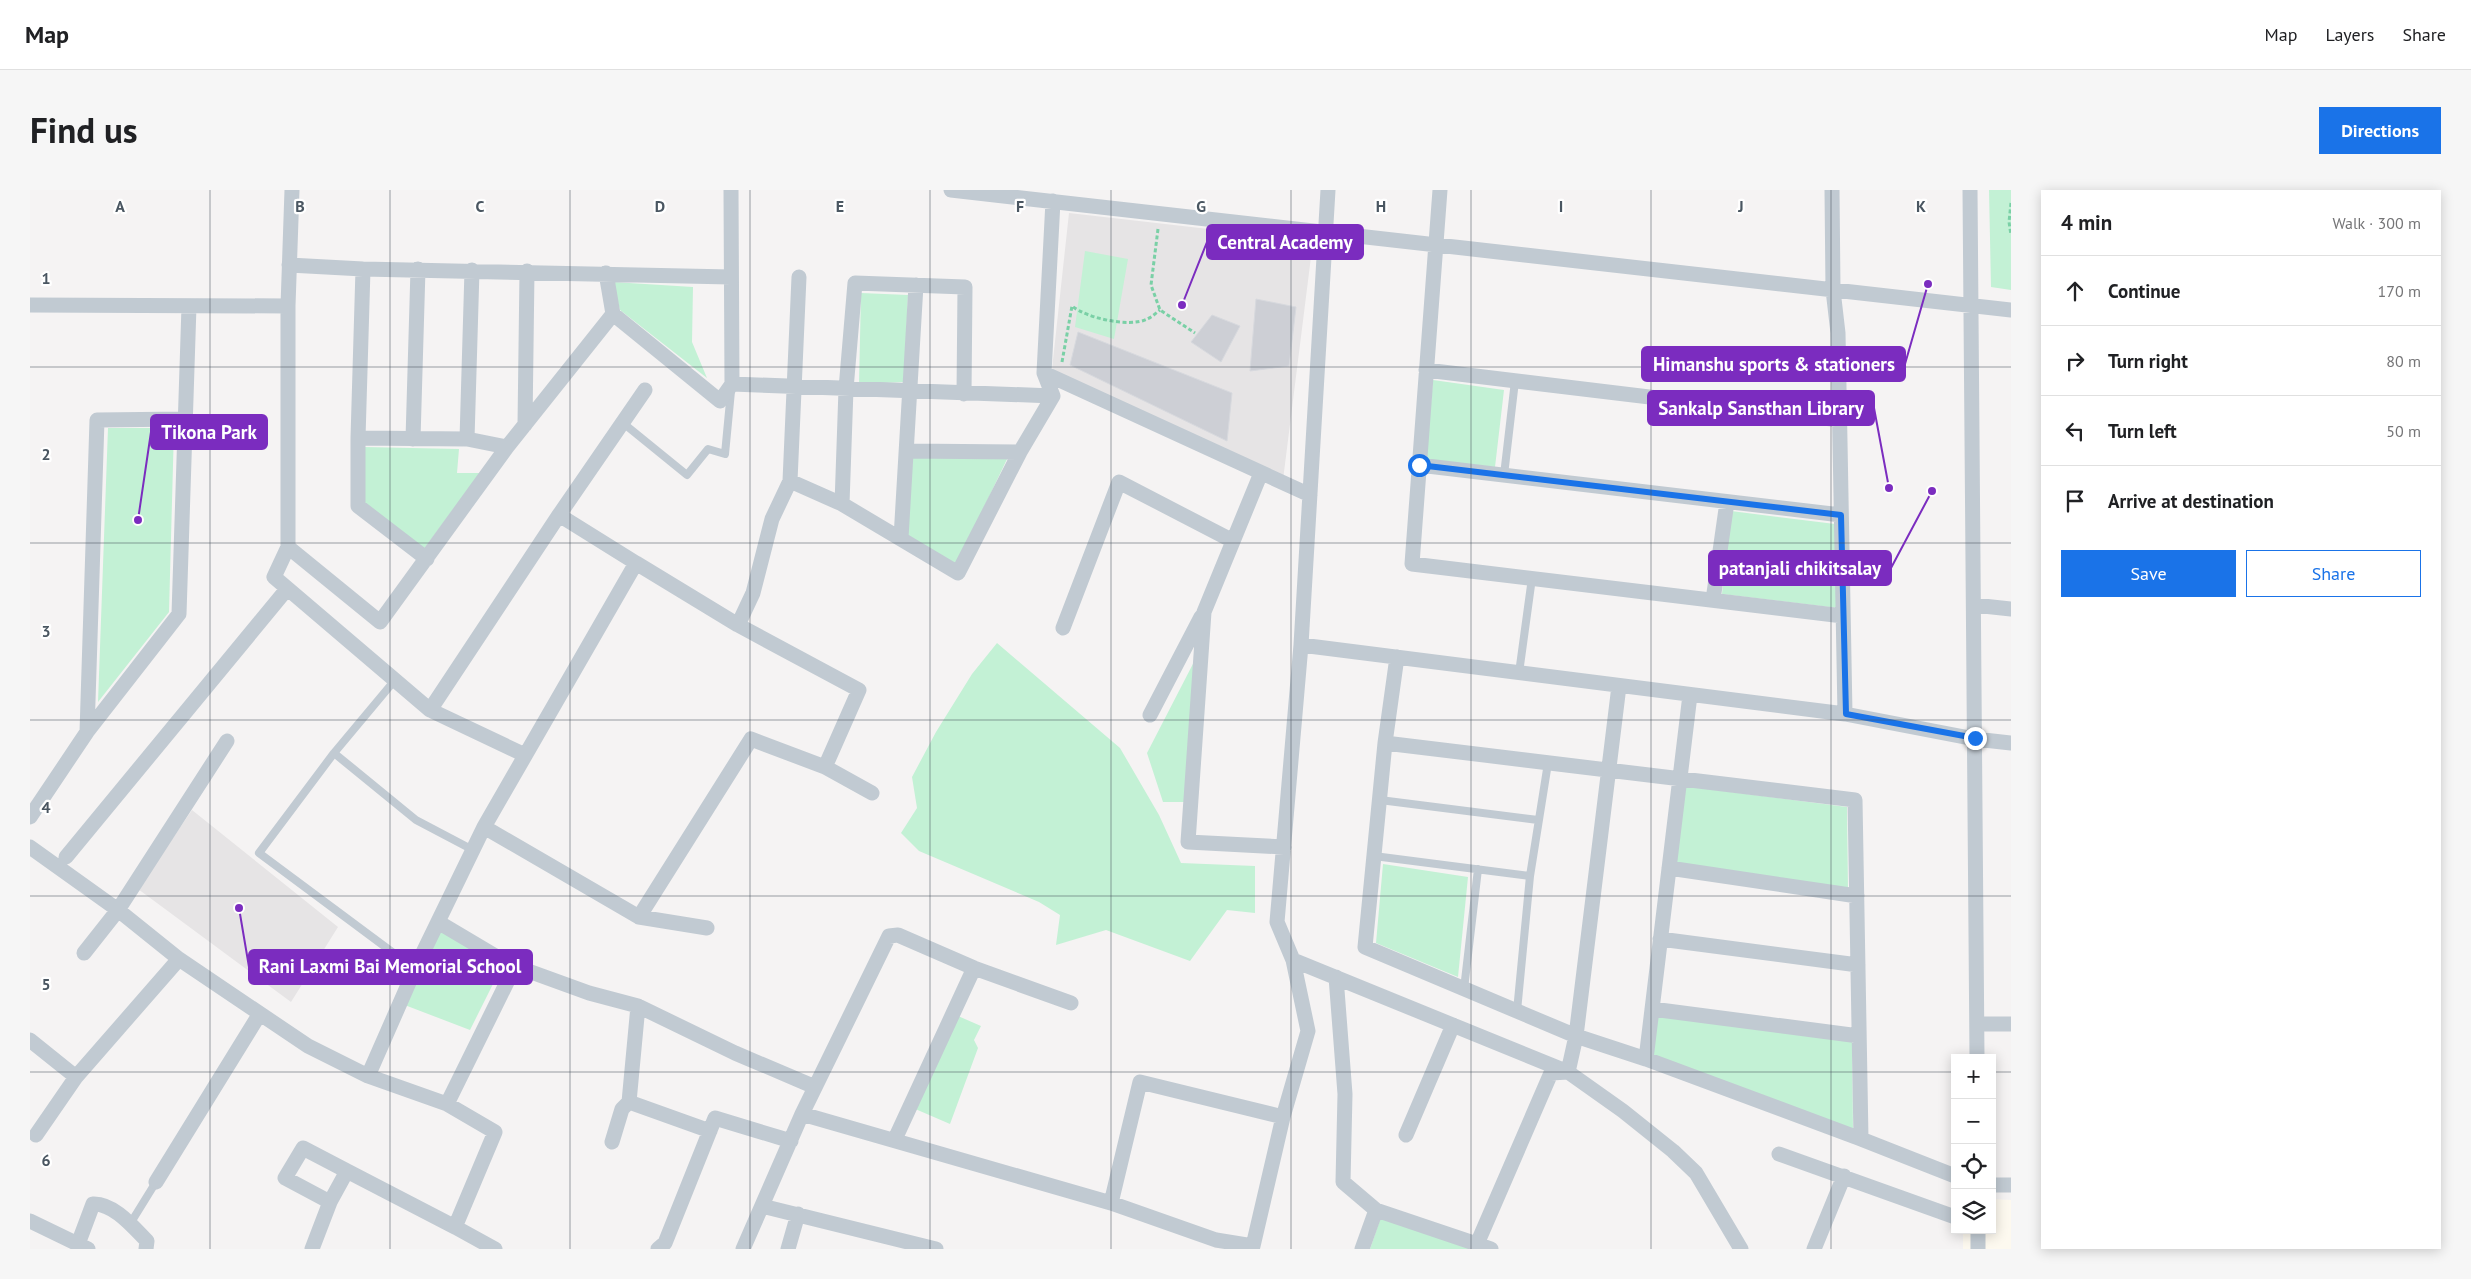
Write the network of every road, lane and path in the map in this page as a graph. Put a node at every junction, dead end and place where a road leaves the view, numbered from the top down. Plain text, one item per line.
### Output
1 (292, 190) edge
2 (730, 190) edge
3 (951, 190) edge
4 (1328, 190) edge
5 (1440, 190) edge
6 (1832, 190) edge
7 (1970, 190) edge
8 (1053, 202) junction
9 (2011, 203) edge
10 (1159, 223) dead end
11 (1324, 232) junction
12 (2011, 235) edge
13 (1435, 245) junction
14 (289, 265) junction
15 (363, 269) junction
16 (418, 269) junction
17 (472, 270) junction
18 (527, 271) junction
19 (606, 273) junction
20 (731, 277) junction
21 (799, 277) dead end
22 (916, 285) junction
23 (1833, 290) junction
24 (30, 305) edge
25 (1972, 305) junction
26 (189, 306) junction
27 (288, 306) junction
28 (1160, 310) junction
29 (2011, 310) edge
30 (613, 314) junction
31 (1195, 333) dead end
32 (1062, 368) dead end
33 (1426, 370) junction
34 (1044, 373) junction
35 (1515, 381) junction
36 (732, 384) junction
37 (794, 386) junction
38 (846, 389) junction
39 (645, 390) dead end
40 (909, 390) junction
41 (964, 394) junction
42 (1053, 396) junction
43 (185, 419) junction
44 (1840, 420) junction
45 (623, 423) junction
46 (525, 424) junction
47 (358, 438) junction
48 (413, 438) junction
49 (467, 439) junction
50 (507, 447) junction
51 (907, 451) junction
52 (1020, 452) junction
53 (1419, 465) junction
54 (1261, 473) junction
55 (1504, 475) junction
56 (790, 481) junction
57 (1310, 495) junction
58 (1727, 502) junction
59 (842, 504) junction
60 (559, 515) junction
61 (1841, 515) junction
62 (901, 538) junction
63 (1233, 541) junction
64 (288, 547) junction
65 (427, 559) junction
66 (636, 563) junction
67 (1532, 578) junction
68 (288, 589) junction
69 (1713, 600) junction
70 (1974, 605) junction
71 (2011, 609) edge
72 (1204, 612) junction
73 (1843, 616) junction
74 (738, 625) junction
75 (1064, 628) dead end
76 (1301, 645) junction
77 (1397, 657) junction
78 (1519, 673) junction
79 (395, 680) junction
80 (1619, 686) junction
81 (1690, 694) junction
82 (430, 710) junction
83 (1846, 714) junction
84 (1150, 715) dead end
85 (87, 732) junction
86 (1975, 738) junction
87 (227, 742) dead end
88 (1385, 743) junction
89 (2011, 743) edge
90 (334, 753) junction
91 (525, 755) junction
92 (1548, 763) junction
93 (825, 767) junction
94 (1609, 770) junction
95 (1679, 779) junction
96 (872, 792) dead end
97 (1380, 800) junction
98 (30, 817) edge
99 (1538, 820) junction
100 (484, 827) junction
101 (30, 847) edge
102 (1284, 847) junction
103 (473, 850) junction
104 (1374, 856) junction
105 (66, 857) dead end
106 (1669, 868) junction
107 (1478, 869) junction
108 (1530, 876) junction
109 (1857, 896) junction
110 (118, 910) junction
111 (639, 917) junction
112 (438, 922) junction
113 (706, 928) dead end
114 (1660, 939) junction
115 (84, 953) dead end
116 (179, 959) junction
117 (1293, 960) junction
118 (1858, 965) junction
119 (515, 966) junction
120 (974, 968) junction
121 (415, 969) junction
122 (1336, 977) junction
123 (1464, 989) junction
124 (1071, 1003) dead end
125 (638, 1006) junction
126 (1652, 1009) junction
127 (1517, 1011) junction
128 (260, 1015) junction
129 (1977, 1024) junction
130 (2011, 1024) edge
131 (1453, 1025) junction
132 (1576, 1036) junction
133 (1859, 1036) junction
134 (30, 1040) edge
135 (1977, 1054) edge
136 (1646, 1059) junction
137 (1568, 1072) junction
138 (368, 1076) junction
139 (76, 1077) junction
140 (815, 1087) junction
141 (629, 1102) junction
142 (447, 1104) junction
143 (802, 1114) junction
144 (1283, 1117) junction
145 (710, 1130) junction
146 (36, 1135) dead end
147 (1406, 1135) dead end
148 (1861, 1138) junction
149 (895, 1139) junction
150 (791, 1141) junction
151 (612, 1142) dead end
152 (1779, 1154) dead end
153 (346, 1170) junction
154 (1951, 1174) edge
155 (1844, 1176) junction
156 (156, 1182) joint
157 (1996, 1185) edge
158 (2011, 1185) edge
159 (330, 1202) junction
160 (1111, 1203) junction
161 (762, 1206) junction
162 (1376, 1210) junction
163 (798, 1214) junction
164 (1951, 1216) edge
165 (30, 1221) edge
166 (130, 1224) junction
167 (455, 1227) junction
168 (1978, 1234) edge
169 (892, 1243) edge
170 (1216, 1245) edge
171 (83, 1246) edge
172 (1259, 1247) edge
173 (1484, 1247) edge
174 (146, 1249) edge
175 (312, 1249) edge
176 (494, 1249) edge
177 (658, 1249) edge
178 (743, 1249) edge
179 (788, 1249) edge
180 (936, 1249) edge
181 (1362, 1249) edge
182 (1741, 1249) edge
183 (1814, 1249) edge
184 (1978, 1249) edge

1 - 14 street
2 - 20 street
3 - 8 street
4 - 11 street
5 - 13 street
6 - 23 street
7 - 25 street
8 - 11 street
8 - 34 street
9 - 12 path
10 - 28 path
11 - 13 street
11 - 57 street
13 - 23 street
13 - 33 street
14 - 15 street
14 - 27 street
15 - 16 street
15 - 47 street
16 - 17 street
16 - 48 street
17 - 18 street
17 - 49 street
18 - 19 street
18 - 46 street
19 - 20 street
19 - 30 street
20 - 36 street
21 - 37 street
22 - 38 street
22 - 40 street
22 - 41 street
23 - 25 street
23 - 44 street
24 - 26 street
25 - 29 street
25 - 70 street
26 - 27 street
26 - 43 street
27 - 64 street
28 - 31 path
28 - 32 path
30 - 36 street
30 - 46 street
33 - 35 street
33 - 53 street
34 - 42 street
34 - 54 street
35 - 44 street
35 - 55 lane
36 - 37 street
36 - 45 lane
37 - 38 street
37 - 56 street
38 - 40 street
38 - 59 street
39 - 45 street
40 - 41 street
40 - 51 street
41 - 42 street
42 - 52 street
43 - 85 street
43 - 85 street
44 - 61 street
45 - 60 street
46 - 50 street
47 - 48 street
47 - 65 street
48 - 49 street
49 - 50 street
50 - 65 street
51 - 52 street
51 - 62 street
52 - 62 street
53 - 55 street
53 - 67 street
54 - 57 street
54 - 63 street
55 - 58 street
56 - 59 street
56 - 74 street
57 - 76 street
58 - 61 street
58 - 69 street
59 - 62 street
60 - 66 street
60 - 82 street
61 - 73 street
63 - 72 street
63 - 75 street
64 - 65 street
64 - 68 street
66 - 74 street
66 - 91 street
67 - 69 street
67 - 78 lane
68 - 79 street
68 - 105 street
69 - 73 street
70 - 71 street
70 - 86 street
72 - 84 street
72 - 102 street
73 - 83 street
74 - 93 street
76 - 77 street
76 - 102 street
77 - 78 street
77 - 88 street
78 - 80 street
79 - 82 street
79 - 90 lane
80 - 81 street
80 - 94 street
81 - 83 street
81 - 95 street
82 - 91 street
83 - 86 street
85 - 98 street
86 - 89 street
86 - 129 street
87 - 110 street
88 - 92 street
88 - 97 street
90 - 103 lane
90 - 121 lane
91 - 100 street
92 - 94 street
92 - 99 lane
93 - 96 street
93 - 111 street
94 - 95 street
94 - 132 street
95 - 106 street
95 - 109 street
97 - 99 lane
97 - 104 street
99 - 108 lane
100 - 103 street
100 - 111 street
101 - 110 street
102 - 117 street
103 - 112 street
104 - 107 lane
104 - 123 street
106 - 109 street
106 - 114 street
107 - 108 lane
107 - 123 lane
108 - 127 lane
109 - 118 street
110 - 115 street
110 - 116 street
111 - 113 street
112 - 119 street
112 - 121 street
114 - 118 street
114 - 126 street
116 - 128 street
116 - 139 street
117 - 122 street
117 - 144 street
118 - 133 street
119 - 125 street
119 - 142 street
120 - 124 street
120 - 140 street
120 - 149 street
121 - 138 street
122 - 131 street
122 - 162 street
123 - 127 street
125 - 140 street
125 - 141 street
126 - 133 street
126 - 136 street
127 - 132 street
128 - 138 street
128 - 156 street
129 - 130 street
129 - 135 street
131 - 137 street
131 - 147 street
132 - 136 street
132 - 137 street
133 - 148 street
134 - 139 street
136 - 148 street
137 - 173 street
137 - 182 street
138 - 142 street
139 - 146 street
140 - 143 street
141 - 145 street
141 - 151 street
142 - 167 street
143 - 149 street
143 - 150 street
144 - 160 street
144 - 172 street
145 - 150 street
145 - 177 street
148 - 154 street
149 - 160 street
150 - 161 street
152 - 155 street
153 - 159 street
153 - 159 street
153 - 167 street
155 - 164 street
155 - 183 street
156 - 166 lane
157 - 158 street
159 - 175 street
160 - 170 street
161 - 163 street
161 - 178 street
162 - 173 street
162 - 181 street
163 - 169 street
163 - 179 street
165 - 171 street
166 - 171 street
166 - 174 street
167 - 176 street
168 - 184 street
169 - 180 street
170 - 172 street

